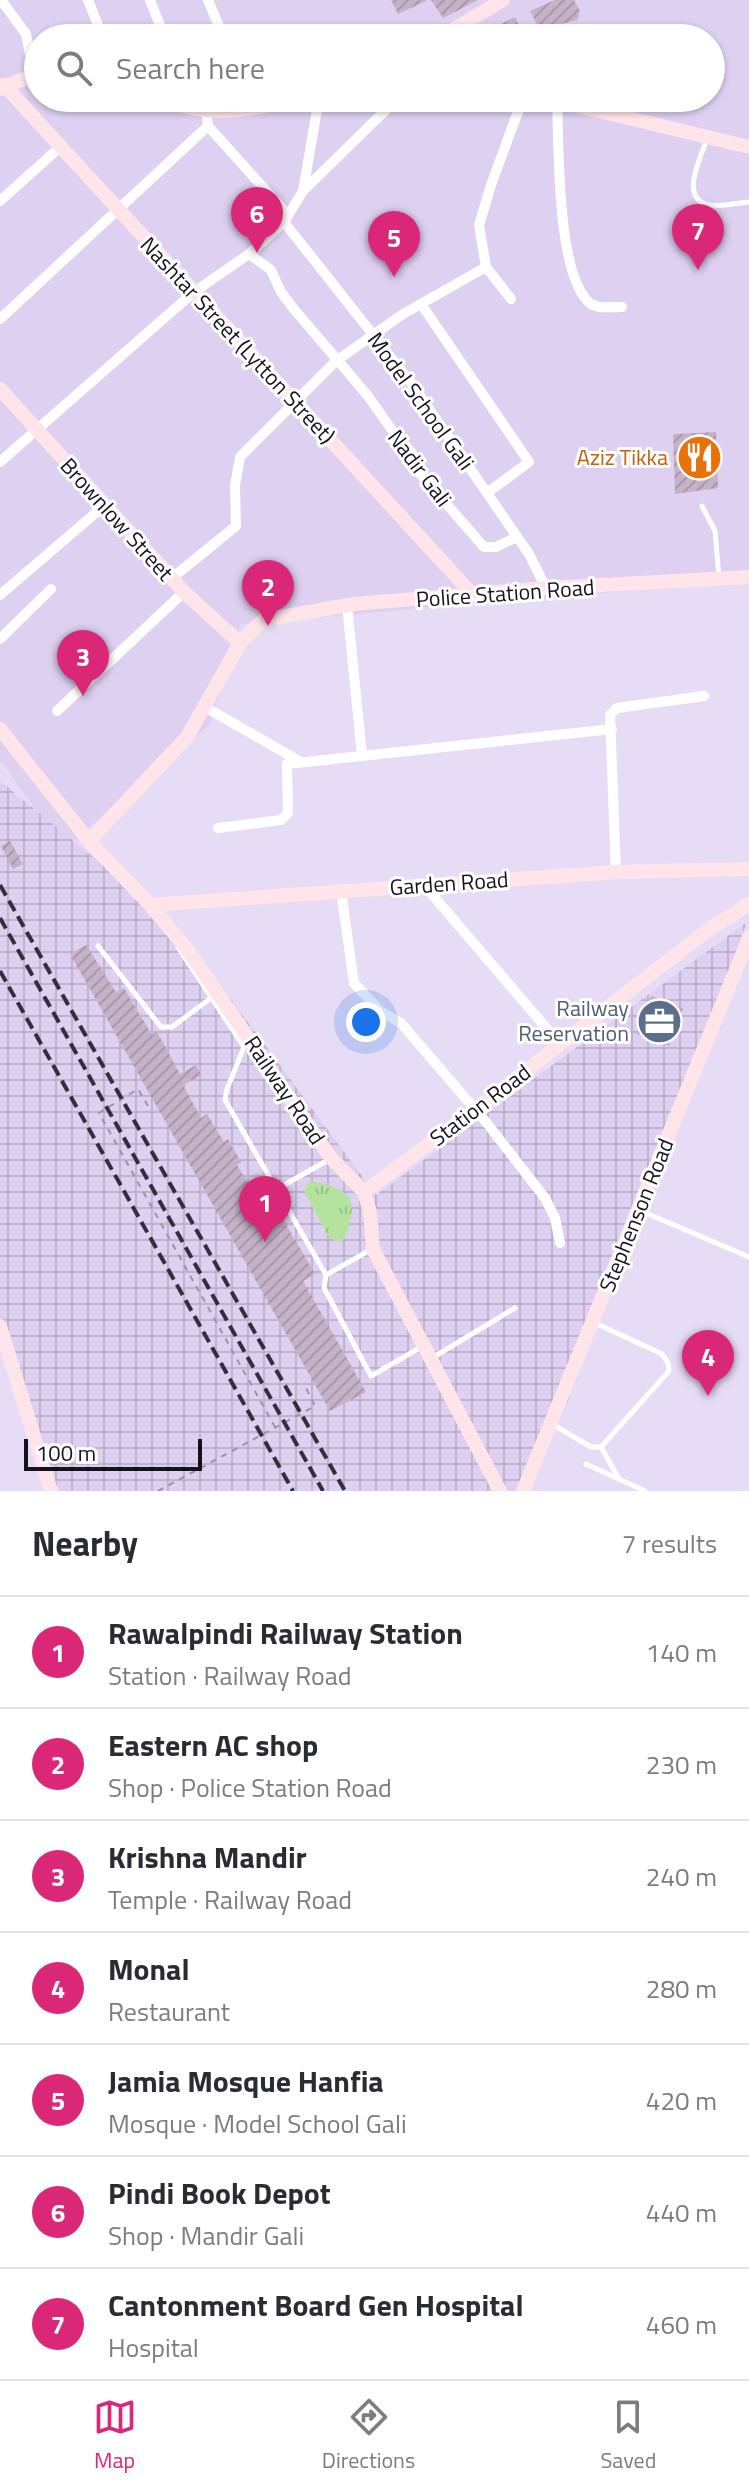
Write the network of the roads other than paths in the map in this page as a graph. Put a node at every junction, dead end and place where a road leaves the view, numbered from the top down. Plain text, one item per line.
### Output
1 (1, 0) edge
2 (88, 0) edge
3 (150, 0) edge
4 (208, 0) edge
5 (503, 0) edge
6 (97, 24) edge
7 (159, 24) edge
8 (218, 24) edge
9 (463, 24) edge
10 (24, 31) edge
11 (24, 79) edge
12 (2, 87) edge
13 (24, 110) edge
14 (26, 112) edge
15 (201, 112) edge
16 (317, 112) edge
17 (384, 112) edge
18 (518, 112) edge
19 (552, 112) edge
20 (603, 112) edge
21 (208, 126) junction
22 (707, 138) junction
23 (60, 147) junction
24 (749, 147) edge
25 (303, 191) junction
26 (0, 201) edge
27 (749, 202) edge
28 (118, 210) junction
29 (286, 219) junction
30 (249, 254) junction
31 (486, 267) junction
32 (194, 292) junction
33 (511, 299) dead end
34 (421, 304) junction
35 (622, 307) dead end
36 (0, 319) edge
37 (373, 334) junction
38 (336, 361) junction
39 (0, 389) edge
40 (295, 401) junction
41 (36, 430) junction
42 (0, 462) edge
43 (487, 493) junction
44 (105, 505) junction
45 (702, 506) dead end
46 (517, 537) junction
47 (749, 577) edge
48 (172, 578) junction
49 (720, 579) junction
50 (546, 588) junction
51 (51, 589) dead end
52 (184, 592) junction
53 (0, 595) edge
54 (473, 595) junction
55 (347, 605) junction
56 (0, 639) edge
57 (240, 643) junction
58 (704, 696) dead end
59 (205, 707) junction
60 (57, 711) dead end
61 (0, 729) edge
62 (612, 729) junction
63 (362, 755) junction
64 (301, 762) junction
65 (218, 828) dead end
66 (89, 841) junction
67 (749, 869) edge
68 (616, 872) junction
69 (424, 885) junction
70 (341, 891) junction
71 (749, 904) edge
72 (150, 905) junction
73 (171, 933) junction
74 (749, 938) edge
75 (98, 946) dead end
76 (211, 998) junction
77 (560, 1044) junction
78 (476, 1109) junction
79 (331, 1158) junction
80 (277, 1189) junction
81 (364, 1192) junction
82 (638, 1210) junction
83 (560, 1243) dead end
84 (373, 1249) junction
85 (749, 1257) edge
86 (326, 1275) junction
87 (515, 1308) dead end
88 (593, 1322) junction
89 (0, 1326) edge
90 (428, 1352) junction
91 (551, 1424) junction
92 (601, 1447) junction
93 (586, 1464) dead end
94 (619, 1480) junction
95 (51, 1491) edge
96 (500, 1491) edge
97 (523, 1491) edge
98 (645, 1491) edge

1 - 10 street
2 - 6 street
3 - 7 street
4 - 8 street
5 - 9 street
11 - 12 street
12 - 13 street, Nashtar Street (Lytton Street)
14 - 23 street, Nashtar Street (Lytton Street)
15 - 21 street
16 - 25 street
17 - 25 street
18 - 31 street
19 - 35 street
20 - 22 street
21 - 28 street
21 - 29 street, Model School Gali
22 - 24 street
22 - 27 lane
23 - 26 street
23 - 28 street, Nashtar Street (Lytton Street)
25 - 29 street
28 - 32 street, Nashtar Street (Lytton Street)
28 - 36 street
29 - 30 street
29 - 37 street, Model School Gali
30 - 32 street
30 - 38 street
31 - 33 street
31 - 34 street
32 - 40 street, Nashtar Street (Lytton Street)
32 - 41 street
34 - 37 street
34 - 43 street
37 - 38 street
37 - 43 street, Model School Gali
38 - 40 street
38 - 46 street, Nadir Gali
39 - 41 street, Brownlow Street
40 - 48 street
40 - 54 street, Nashtar Street (Lytton Street)
41 - 42 street
41 - 44 street, Brownlow Street
43 - 46 street, Model School Gali
44 - 48 street, Brownlow Street
44 - 53 street
45 - 49 lane
46 - 50 street, Model School Gali
47 - 49 street, Police Station Road
48 - 52 street, Brownlow Street
49 - 50 street, Police Station Road
50 - 54 street, Police Station Road
51 - 56 street
52 - 57 street, Brownlow Street
52 - 60 street
54 - 55 street, Police Station Road
55 - 57 street, Police Station Road
55 - 63 street
57 - 59 street
58 - 62 street
59 - 64 street
59 - 66 street
61 - 66 street, Railway Road
62 - 63 street
62 - 68 street
63 - 64 street
64 - 65 street
66 - 72 street, Railway Road
67 - 68 street, Garden Road
68 - 69 street, Garden Road
69 - 70 street, Garden Road
69 - 77 street
70 - 72 street, Garden Road
70 - 78 street
71 - 77 street, Station Road
72 - 73 street, Railway Road
73 - 76 lane
73 - 79 street, Railway Road
74 - 82 street, Stephenson Road
75 - 76 lane
76 - 80 lane
77 - 78 street, Station Road
78 - 81 street, Station Road
78 - 83 street
79 - 80 lane
79 - 81 street, Railway Road
80 - 86 lane
81 - 84 street
82 - 85 lane
82 - 88 street, Stephenson Road
84 - 86 lane
84 - 90 street
86 - 90 lane
87 - 90 lane
88 - 91 street, Stephenson Road
88 - 92 lane
89 - 95 street
90 - 96 street
91 - 92 lane
91 - 97 street, Stephenson Road
92 - 94 lane
93 - 94 lane
94 - 98 lane

